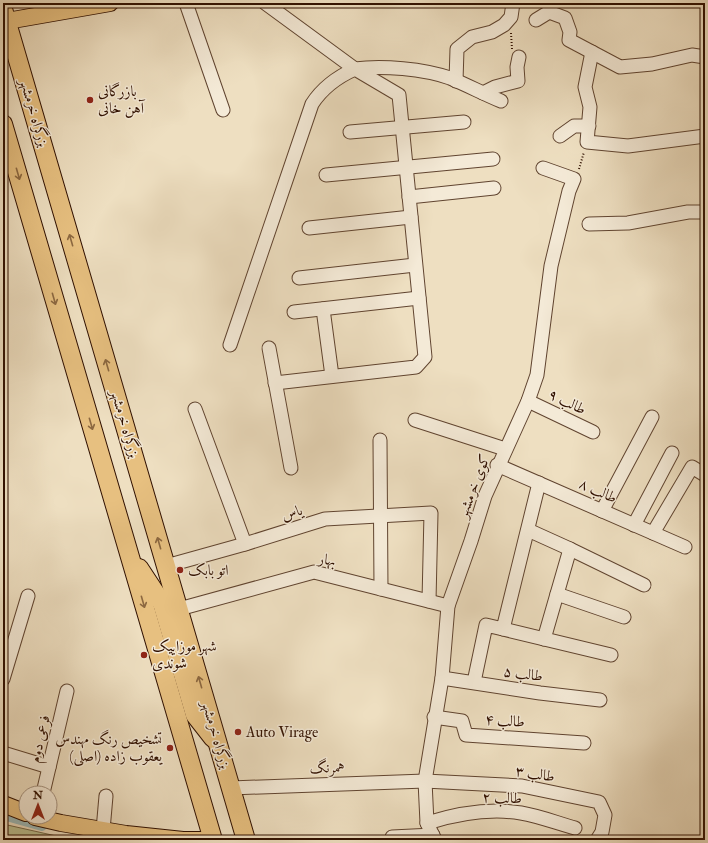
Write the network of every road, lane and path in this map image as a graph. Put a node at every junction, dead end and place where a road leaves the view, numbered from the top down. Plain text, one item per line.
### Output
1 (110, 3) edge
2 (186, 3) edge
3 (265, 3) edge
4 (513, 3) edge
5 (5, 15) edge
6 (511, 17) junction
7 (536, 20) dead end
8 (592, 52) junction
9 (705, 56) edge
10 (520, 57) joint
11 (355, 69) junction
12 (456, 81) junction
13 (483, 93) junction
14 (500, 101) dead end
15 (223, 110) dead end
16 (464, 122) dead end
17 (589, 126) junction
18 (402, 128) junction
19 (350, 132) dead end
20 (5, 134) edge
21 (560, 136) dead end
22 (705, 136) edge
23 (587, 142) junction
24 (493, 159) dead end
25 (406, 167) junction
26 (543, 168) dead end
27 (326, 175) dead end
28 (574, 179) junction
29 (494, 188) dead end
30 (409, 197) junction
31 (705, 212) edge
32 (411, 217) junction
33 (589, 224) dead end
34 (309, 228) dead end
35 (415, 264) junction
36 (299, 278) dead end
37 (419, 298) junction
38 (323, 308) junction
39 (294, 312) dead end
40 (230, 345) dead end
41 (269, 348) dead end
42 (332, 376) junction
43 (276, 383) junction
44 (528, 401) junction
45 (195, 409) dead end
46 (652, 417) dead end
47 (415, 420) dead end
48 (593, 432) dead end
49 (380, 440) dead end
50 (505, 449) junction
51 (672, 453) dead end
52 (497, 465) junction
53 (291, 468) dead end
54 (705, 475) edge
55 (539, 483) junction
56 (602, 511) junction
57 (380, 515) junction
58 (634, 525) junction
59 (528, 530) junction
60 (653, 533) junction
61 (245, 544) junction
62 (685, 547) dead end
63 (570, 549) junction
64 (128, 552) junction
65 (166, 566) junction
66 (644, 585) dead end
67 (381, 589) junction
68 (557, 594) junction
69 (28, 596) dead end
70 (429, 601) junction
71 (448, 606) junction
72 (179, 609) junction
73 (624, 617) dead end
74 (503, 629) junction
75 (544, 639) junction
76 (184, 652) junction
77 (611, 655) dead end
78 (160, 659) junction
79 (442, 678) junction
80 (3, 679) edge
81 (474, 682) junction
82 (67, 691) dead end
83 (600, 700) dead end
84 (434, 717) junction
85 (584, 743) dead end
86 (3, 752) edge
87 (49, 768) junction
88 (424, 781) junction
89 (45, 785) edge
90 (231, 788) junction
91 (106, 796) dead end
92 (3, 804) edge
93 (18, 810) edge
94 (58, 821) edge
95 (575, 828) dead end
96 (103, 830) junction
97 (432, 833) edge
98 (392, 837) dead end
99 (212, 839) edge
100 (246, 840) edge
101 (597, 840) edge

1 - 5 main road
2 - 15 street
3 - 11 street
4 - 6 street
65 -> 5 highway, بزرگراه خرمشهر
6 - 10 path
6 - 12 street
7 - 8 street
8 - 9 street
8 - 17 street
10 - 13 street
11 - 12 street
11 - 18 street
11 - 40 street
12 - 13 street
13 - 14 street
16 - 18 street
17 - 21 street
17 - 23 street
18 - 19 street
18 - 25 street
20 -> 64 highway
22 - 23 street
23 - 28 path
24 - 25 street
25 - 27 street
25 - 30 street
26 - 28 street
28 - 44 street, کوی خرمشهر
29 - 30 street
30 - 32 street
31 - 33 street
32 - 34 street
32 - 35 street
35 - 36 street
35 - 37 street
37 - 38 street
37 - 42 street
38 - 39 street
38 - 42 street
41 - 43 street
42 - 43 street
43 - 53 street
44 - 48 street, طالب ۹
44 - 50 street, کوی خرمشهر
45 - 61 street
46 - 56 street
47 - 50 street
49 - 57 street
50 - 52 street, کوی خرمشهر
51 - 58 street
52 - 55 street, طالب ۸
52 - 71 street, کوی خرمشهر
54 - 60 street
55 - 56 street, طالب ۸
55 - 59 street
56 - 58 street, طالب ۸
57 - 61 street, یاس
57 - 67 street
57 - 70 street, یاس
58 - 60 street, طالب ۸
59 - 63 street
59 - 74 street
60 - 62 street, طالب ۸
61 - 65 street, یاس
63 - 66 street
63 - 68 street
64 - 76 highway
64 -> 78 highway
65 - 72 highway, بزرگراه خرمشهر
67 - 70 street, بهار
67 - 72 street, بهار
68 - 73 street
68 - 75 street
69 - 80 street
70 - 71 street, بهار
71 - 79 street, کوی خرمشهر
72 - 76 highway, بزرگراه خرمشهر
74 - 75 street
74 - 81 street
75 - 77 street
76 - 78 highway
90 -> 76 highway, بزرگراه خرمشهر
78 - 99 highway
79 - 81 street, طالب ۵
79 - 84 street, کوی خرمشهر
81 - 83 street, طالب ۵
82 - 87 street, فرعی دوم
84 - 85 street, طالب ۴
84 - 88 street, کوی خرمشهر
86 - 87 street
87 - 89 street, فرعی دوم
88 - 90 street, همرنگ
88 - 97 street, کوی خرمشهر
88 - 101 street, طالب ۳
90 - 100 highway, بزرگراه خرمشهر
91 - 96 street
92 - 93 main road
94 - 96 main road
95 - 97 street, طالب ۲
96 - 99 main road
97 - 98 street, طالب ۲

